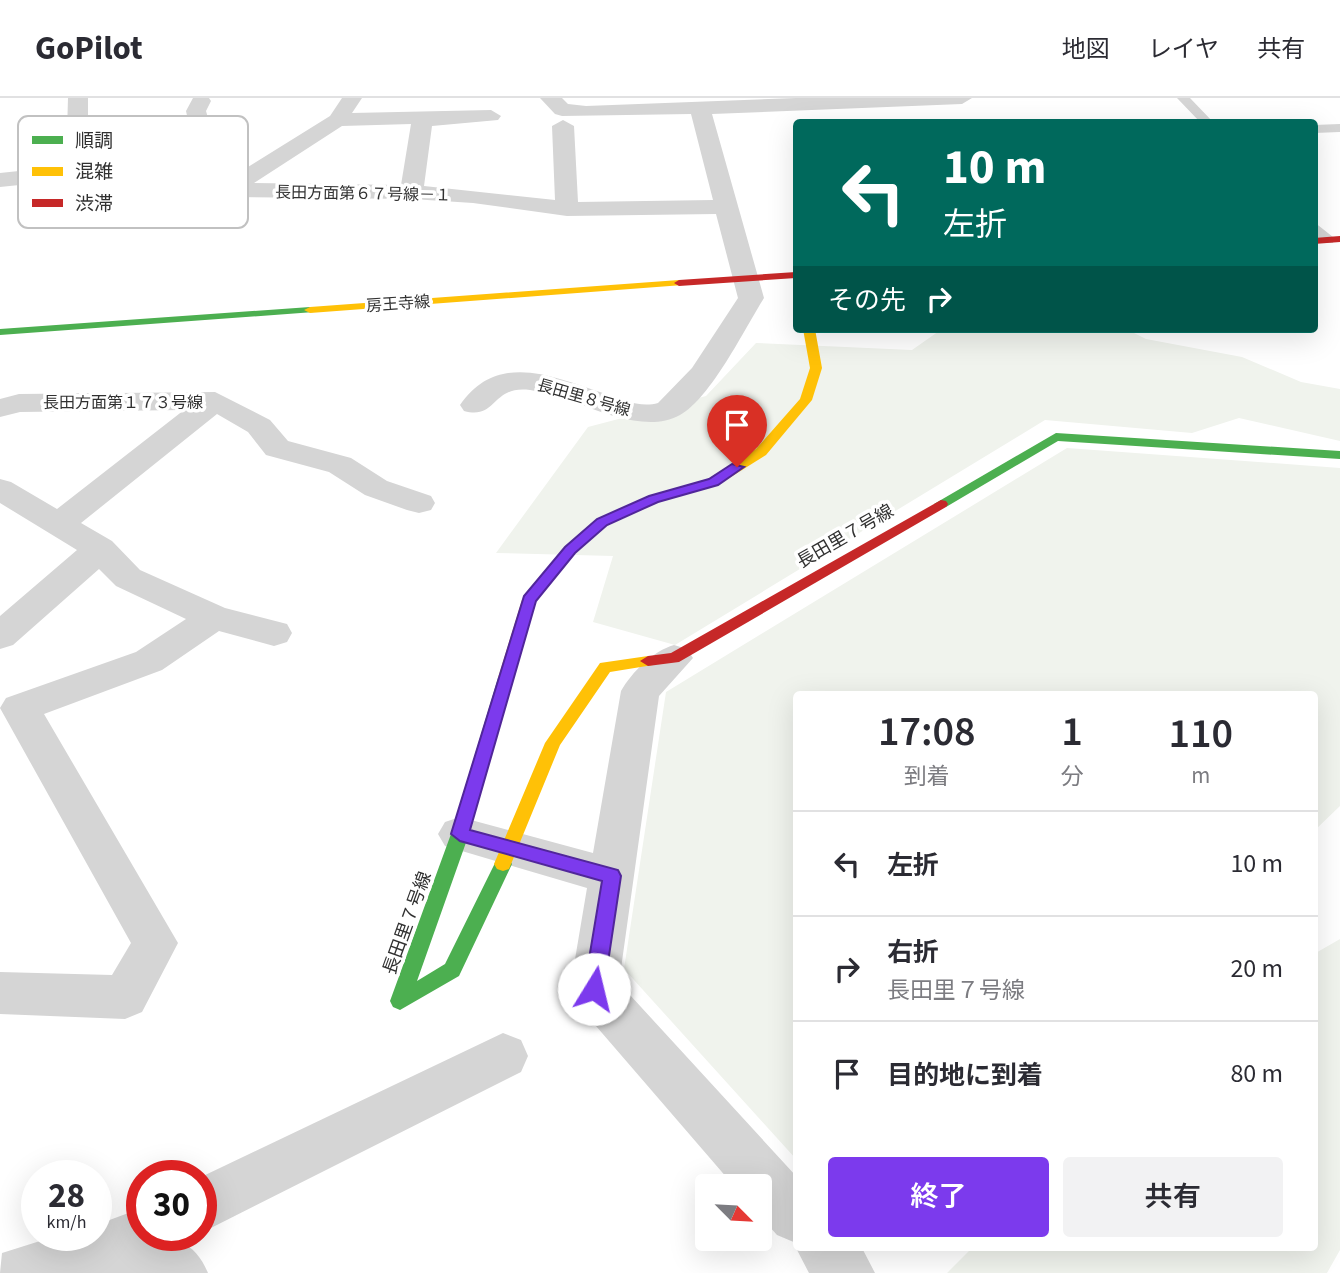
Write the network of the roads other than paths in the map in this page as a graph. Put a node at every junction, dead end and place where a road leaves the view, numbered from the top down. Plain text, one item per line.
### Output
1 (78, 98) edge
2 (352, 98) edge
3 (550, 98) edge
4 (962, 98) edge
5 (1183, 98) edge
6 (201, 101) dead end
7 (700, 109) junction
8 (828, 113) edge
9 (78, 116) edge
10 (197, 116) edge
11 (491, 116) dead end
12 (428, 118) junction
13 (1205, 119) edge
14 (337, 120) junction
15 (564, 126) dead end
16 (1340, 128) edge
17 (1318, 129) edge
18 (248, 157) edge
19 (279, 158) junction
20 (248, 177) edge
21 (18, 178) edge
22 (0, 180) edge
23 (248, 190) edge
24 (412, 192) junction
25 (727, 207) junction
26 (567, 209) junction
27 (793, 275) edge
28 (748, 278) junction
29 (0, 332) edge
30 (810, 333) edge
31 (215, 401) junction
32 (475, 405) dead end
33 (0, 408) edge
34 (1340, 455) edge
35 (0, 489) edge
36 (419, 503) dead end
37 (59, 524) junction
38 (100, 549) junction
39 (214, 617) junction
40 (274, 633) dead end
41 (0, 636) edge
42 (674, 658) junction
43 (460, 834) junction
44 (511, 848) junction
45 (611, 876) junction
46 (0, 993) edge
47 (503, 1056) dead end
48 (217, 1198) edge
49 (793, 1213) edge
50 (126, 1242) edge
51 (149, 1251) edge
52 (827, 1251) edge
53 (22, 1273) edge
54 (180, 1273) edge
55 (847, 1273) edge

1 - 9 street
2 - 14 street
3 - 7 street
4 - 8 street
5 - 13 lane
6 - 10 street
7 - 8 street
7 - 25 street
11 - 12 street
12 - 14 street
12 - 24 street
14 - 19 street
15 - 26 street
16 - 17 lane
18 - 19 street
19 - 20 street
21 - 22 street, 長田方面第６７号線－１
23 - 24 street, 長田方面第６７号線－１
24 - 26 street, 長田方面第６７号線－１
25 - 26 street, 長田方面第６７号線－１
25 - 28 street
27 - 28 street, 房王寺線
28 - 29 street, 房王寺線
28 - 32 street, 長田里８号線
30 - 43 street, 長田里７号線
31 - 33 street, 長田方面第１７３号線
31 - 36 street
31 - 37 street, 長田方面第１７３号線
34 - 42 street, 長田里７号線
35 - 37 street
37 - 38 street
38 - 39 street
38 - 41 street
39 - 40 street
39 - 46 street
42 - 44 street, 長田里７号線
42 - 45 street
43 - 44 street
43 - 44 street, 長田里７号線
44 - 45 street
45 - 49 street
47 - 48 street
50 - 53 street
51 - 54 street
52 - 55 street

